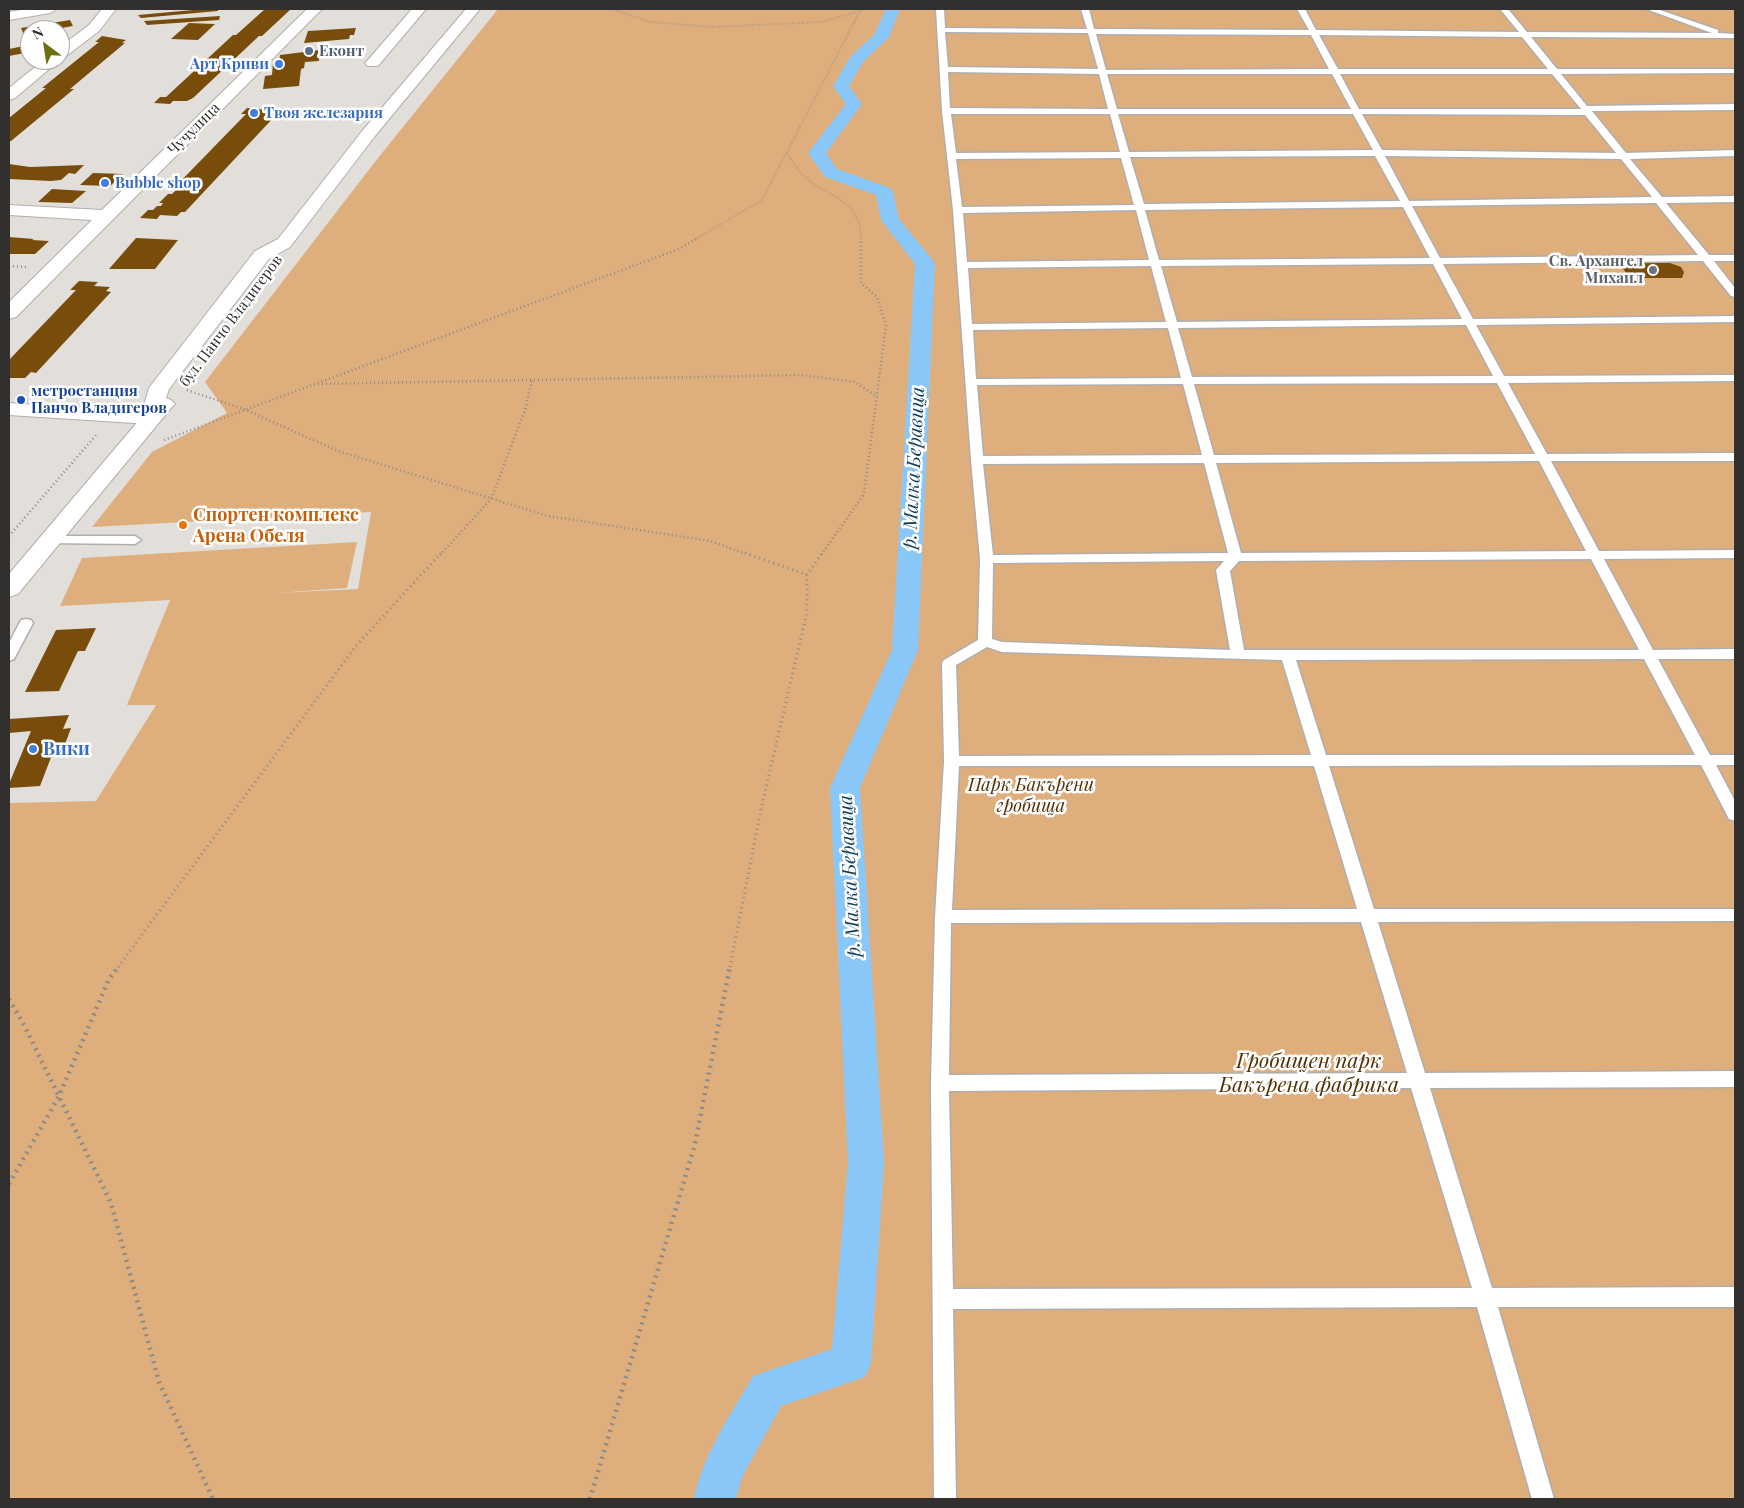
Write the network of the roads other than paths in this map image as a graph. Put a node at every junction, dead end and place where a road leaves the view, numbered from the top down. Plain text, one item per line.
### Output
1 (50, 9) edge
2 (109, 9) edge
3 (315, 9) edge
4 (419, 9) edge
5 (473, 9) edge
6 (940, 9) edge
7 (1085, 9) edge
8 (1301, 9) edge
9 (1504, 9) edge
10 (1650, 9) edge
11 (9, 16) edge
12 (942, 30) junction
13 (1091, 31) junction
14 (1314, 33) junction
15 (1525, 35) junction
16 (1725, 36) junction
17 (1735, 38) edge
18 (70, 46) edge
19 (373, 63) dead end
20 (943, 69) junction
21 (40, 70) edge
22 (1335, 71) junction
23 (1555, 71) junction
24 (1735, 71) edge
25 (1102, 72) junction
26 (9, 95) edge
27 (1735, 107) edge
28 (1586, 110) junction
29 (946, 111) junction
30 (1113, 111) junction
31 (1356, 111) junction
32 (1379, 153) junction
33 (1735, 153) edge
34 (1125, 155) junction
35 (951, 156) junction
36 (1624, 156) junction
37 (1735, 199) edge
38 (1660, 200) junction
39 (1406, 204) junction
40 (1140, 207) junction
41 (9, 210) edge
42 (958, 210) junction
43 (106, 216) junction
44 (1706, 258) junction
45 (1735, 258) edge
46 (1437, 260) junction
47 (1155, 263) junction
48 (963, 265) junction
49 (1735, 294) edge
50 (9, 313) edge
51 (1735, 319) edge
52 (1470, 322) junction
53 (1172, 325) junction
54 (968, 327) junction
55 (1735, 378) edge
56 (1500, 379) junction
57 (1187, 380) junction
58 (971, 382) junction
59 (9, 408) edge
60 (150, 418) junction
61 (1543, 457) junction
62 (1735, 457) edge
63 (1209, 459) junction
64 (977, 460) junction
65 (49, 540) junction
66 (135, 540) dead end
67 (1735, 554) edge
68 (1595, 555) junction
69 (1236, 557) junction
70 (987, 559) junction
71 (9, 590) edge
72 (26, 623) dead end
73 (985, 642) junction
74 (1238, 654) junction
75 (1287, 654) junction
76 (1649, 654) junction
77 (1735, 654) edge
78 (9, 656) edge
79 (1320, 760) junction
80 (1706, 760) junction
81 (1735, 760) edge
82 (952, 761) junction
83 (1735, 815) edge
84 (1735, 915) edge
85 (1368, 916) junction
86 (943, 917) junction
87 (1735, 1079) edge
88 (1419, 1081) junction
89 (940, 1083) junction
90 (1735, 1297) edge
91 (1485, 1298) junction
92 (943, 1299) junction
93 (945, 1499) edge
94 (1543, 1499) edge

1 - 11 street
2 - 18 street
3 - 43 street, Чучулица
4 - 19 street
5 - 60 street, бул. Панчо Владигеров
6 - 12 lane
7 - 13 lane
8 - 14 lane
9 - 15 lane
10 - 16 lane
12 - 13 lane
12 - 20 lane
13 - 14 lane
13 - 25 lane
14 - 15 lane
14 - 22 lane
15 - 16 lane
15 - 23 lane
16 - 17 lane
20 - 25 lane
20 - 29 lane
21 - 26 street
22 - 23 lane
22 - 25 lane
22 - 31 lane
23 - 24 lane
23 - 28 lane
25 - 30 lane
27 - 28 lane
28 - 31 lane
28 - 36 lane
29 - 30 lane
29 - 35 lane
30 - 31 lane
30 - 34 lane
31 - 32 lane
32 - 34 lane
32 - 36 lane
32 - 39 lane
33 - 36 lane
34 - 35 lane
34 - 40 lane
35 - 42 lane
36 - 38 lane
37 - 38 lane
38 - 39 lane
38 - 44 lane
39 - 40 lane
39 - 46 lane
40 - 42 lane
40 - 47 lane
41 - 43 street
42 - 48 lane
43 - 50 street, Чучулица
44 - 45 lane
44 - 46 lane
44 - 49 lane
46 - 47 lane
46 - 52 lane
47 - 48 lane
47 - 53 lane
48 - 54 lane
51 - 52 lane
52 - 53 lane
52 - 56 lane
53 - 54 lane
53 - 57 lane
54 - 58 lane
55 - 56 lane
56 - 57 lane
56 - 61 lane
57 - 58 lane
57 - 63 lane
58 - 64 lane
59 - 60 street
60 - 65 street, бул. Панчо Владигеров
61 - 62 lane
61 - 63 lane
61 - 68 lane
63 - 64 lane
63 - 69 lane
64 - 70 lane
65 - 66 lane
65 - 71 street, бул. Панчо Владигеров
67 - 68 lane
68 - 69 lane
68 - 76 lane
69 - 70 lane
69 - 74 lane
70 - 73 lane
72 - 78 lane
73 - 74 lane
73 - 82 lane
74 - 75 lane
75 - 76 lane
75 - 79 lane
76 - 77 lane
76 - 80 lane
79 - 80 lane
79 - 82 lane
79 - 85 lane
80 - 81 lane
80 - 83 lane
82 - 86 lane
84 - 85 lane
85 - 86 lane
85 - 88 lane
86 - 89 lane
87 - 88 lane
88 - 89 lane
88 - 91 lane
89 - 92 lane
90 - 91 lane
91 - 92 lane
91 - 94 lane
92 - 93 lane

